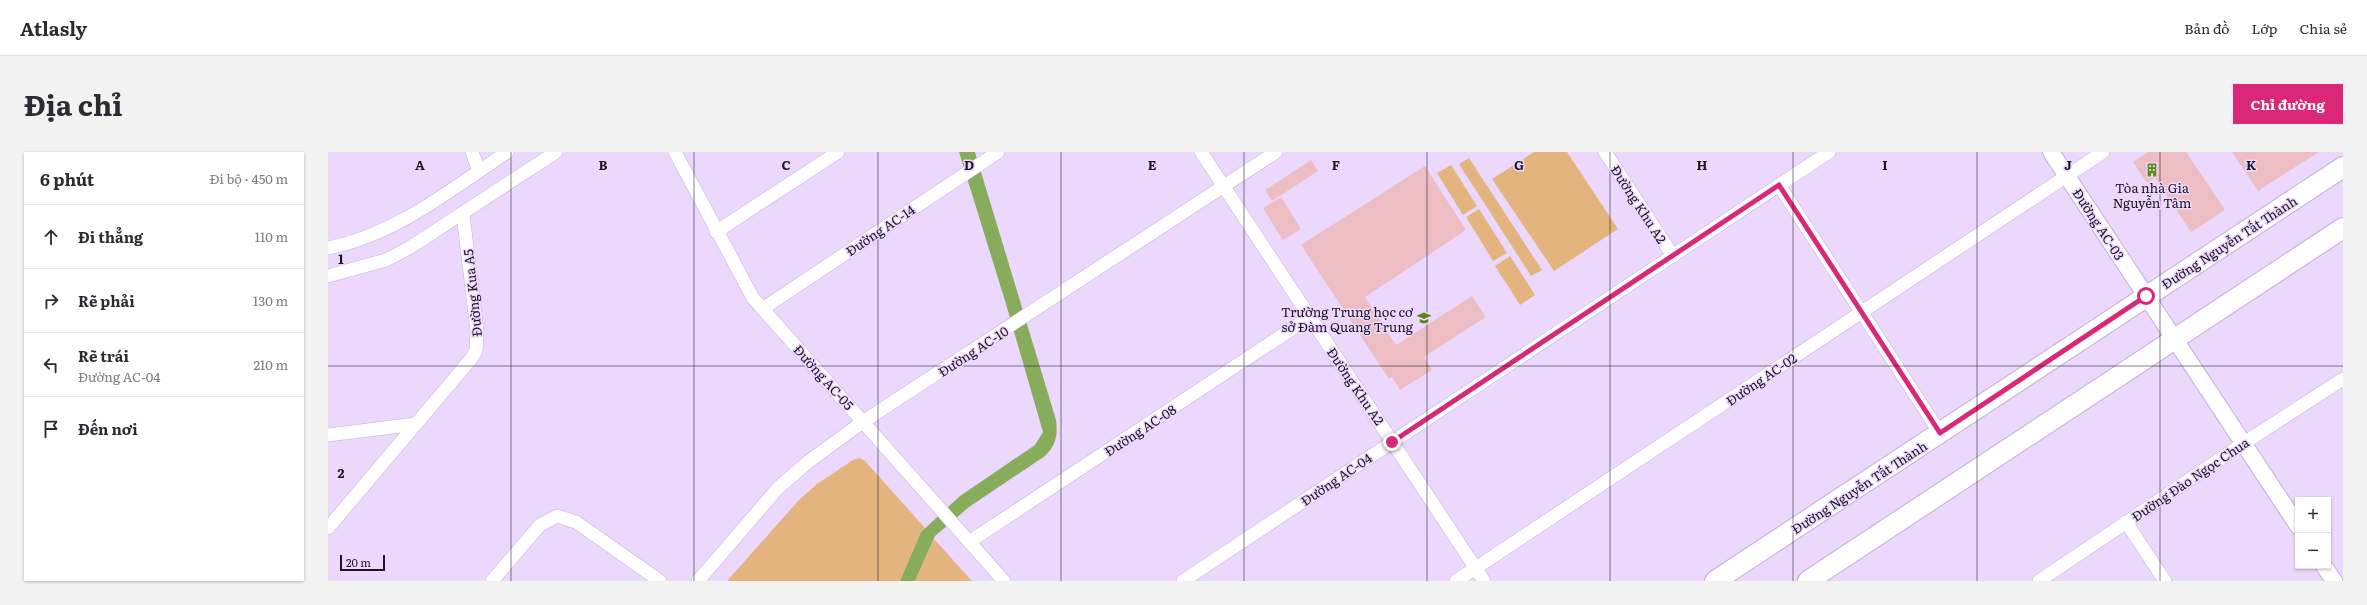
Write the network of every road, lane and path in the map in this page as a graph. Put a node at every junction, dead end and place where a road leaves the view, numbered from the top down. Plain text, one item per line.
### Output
1 (472, 152) edge
2 (507, 152) edge
3 (556, 152) edge
4 (675, 152) edge
5 (838, 152) edge
6 (998, 152) edge
7 (1201, 152) edge
8 (1276, 152) edge
9 (1605, 152) edge
10 (1829, 152) edge
11 (2051, 152) edge
12 (2103, 152) edge
13 (2343, 168) edge
14 (479, 171) junction
15 (2067, 176) junction
16 (1779, 185) junction
17 (1223, 187) junction
18 (462, 214) junction
19 (2343, 228) edge
20 (716, 232) junction
21 (328, 248) edge
22 (1673, 256) junction
23 (328, 276) edge
24 (2146, 296) junction
25 (762, 309) junction
26 (1861, 312) junction
27 (1310, 317) junction
28 (2174, 339) junction
29 (2343, 379) edge
30 (864, 421) junction
31 (416, 424) junction
32 (1940, 433) junction
33 (328, 435) edge
34 (1392, 442) junction
35 (2244, 443) junction
36 (2295, 521) edge
37 (2126, 522) junction
38 (328, 528) edge
39 (969, 542) junction
40 (1475, 568) junction
41 (2326, 569) edge
42 (492, 581) edge
43 (660, 581) edge
44 (698, 581) edge
45 (1004, 581) edge
46 (1183, 581) edge
47 (1456, 581) edge
48 (1484, 581) edge
49 (1715, 581) edge
50 (1808, 581) edge
51 (2039, 581) edge
52 (2165, 581) edge
53 (2334, 581) edge

1 - 14 street
2 - 14 street
3 - 18 street
4 - 20 street, Đường AC-05
5 - 20 street
6 - 25 street, Đường AC-14
7 - 17 street, Đường Khu A2
8 - 17 street, Đường AC-10
9 - 22 street, Đường Khu A2
10 - 16 street, Đường AC-04
11 - 15 street, Đường AC-03
12 - 15 street, Đường AC-02
13 - 24 main road, Đường Nguyễn Tất Thành
14 - 21 street
15 - 24 street, Đường AC-03
15 - 26 street, Đường AC-02
16 - 22 street, Đường AC-04
16 - 26 street
17 - 27 street, Đường Khu A2
17 - 30 street, Đường AC-10
18 - 23 street
18 - 31 street, Đường Kua A5
19 - 28 main road
20 - 25 street, Đường AC-05
22 - 34 street, Đường AC-04
24 - 28 street, Đường AC-03
24 - 32 main road, Đường Nguyễn Tất Thành
25 - 30 street, Đường AC-05
26 - 32 street
26 - 40 street, Đường AC-02
27 - 34 street, Đường Khu A2
27 - 39 street, Đường AC-08
28 - 35 street, Đường AC-03
28 - 50 main road
29 - 35 street, Đường Đào Ngọc Chua
30 - 39 street, Đường AC-05
30 - 44 street, Đường AC-10
31 - 33 street
31 - 38 street, Đường Kua A5
32 - 49 main road, Đường Nguyễn Tất Thành
34 - 40 street, Đường Khu A2
34 - 46 street, Đường AC-04
35 - 36 street, Đường AC-03
35 - 37 street, Đường Đào Ngọc Chua
37 - 51 street, Đường Đào Ngọc Chua
37 - 52 street
39 - 45 street, Đường AC-05
40 - 47 street, Đường AC-02
40 - 48 street, Đường Khu A2
41 - 53 street
42 - 43 street

